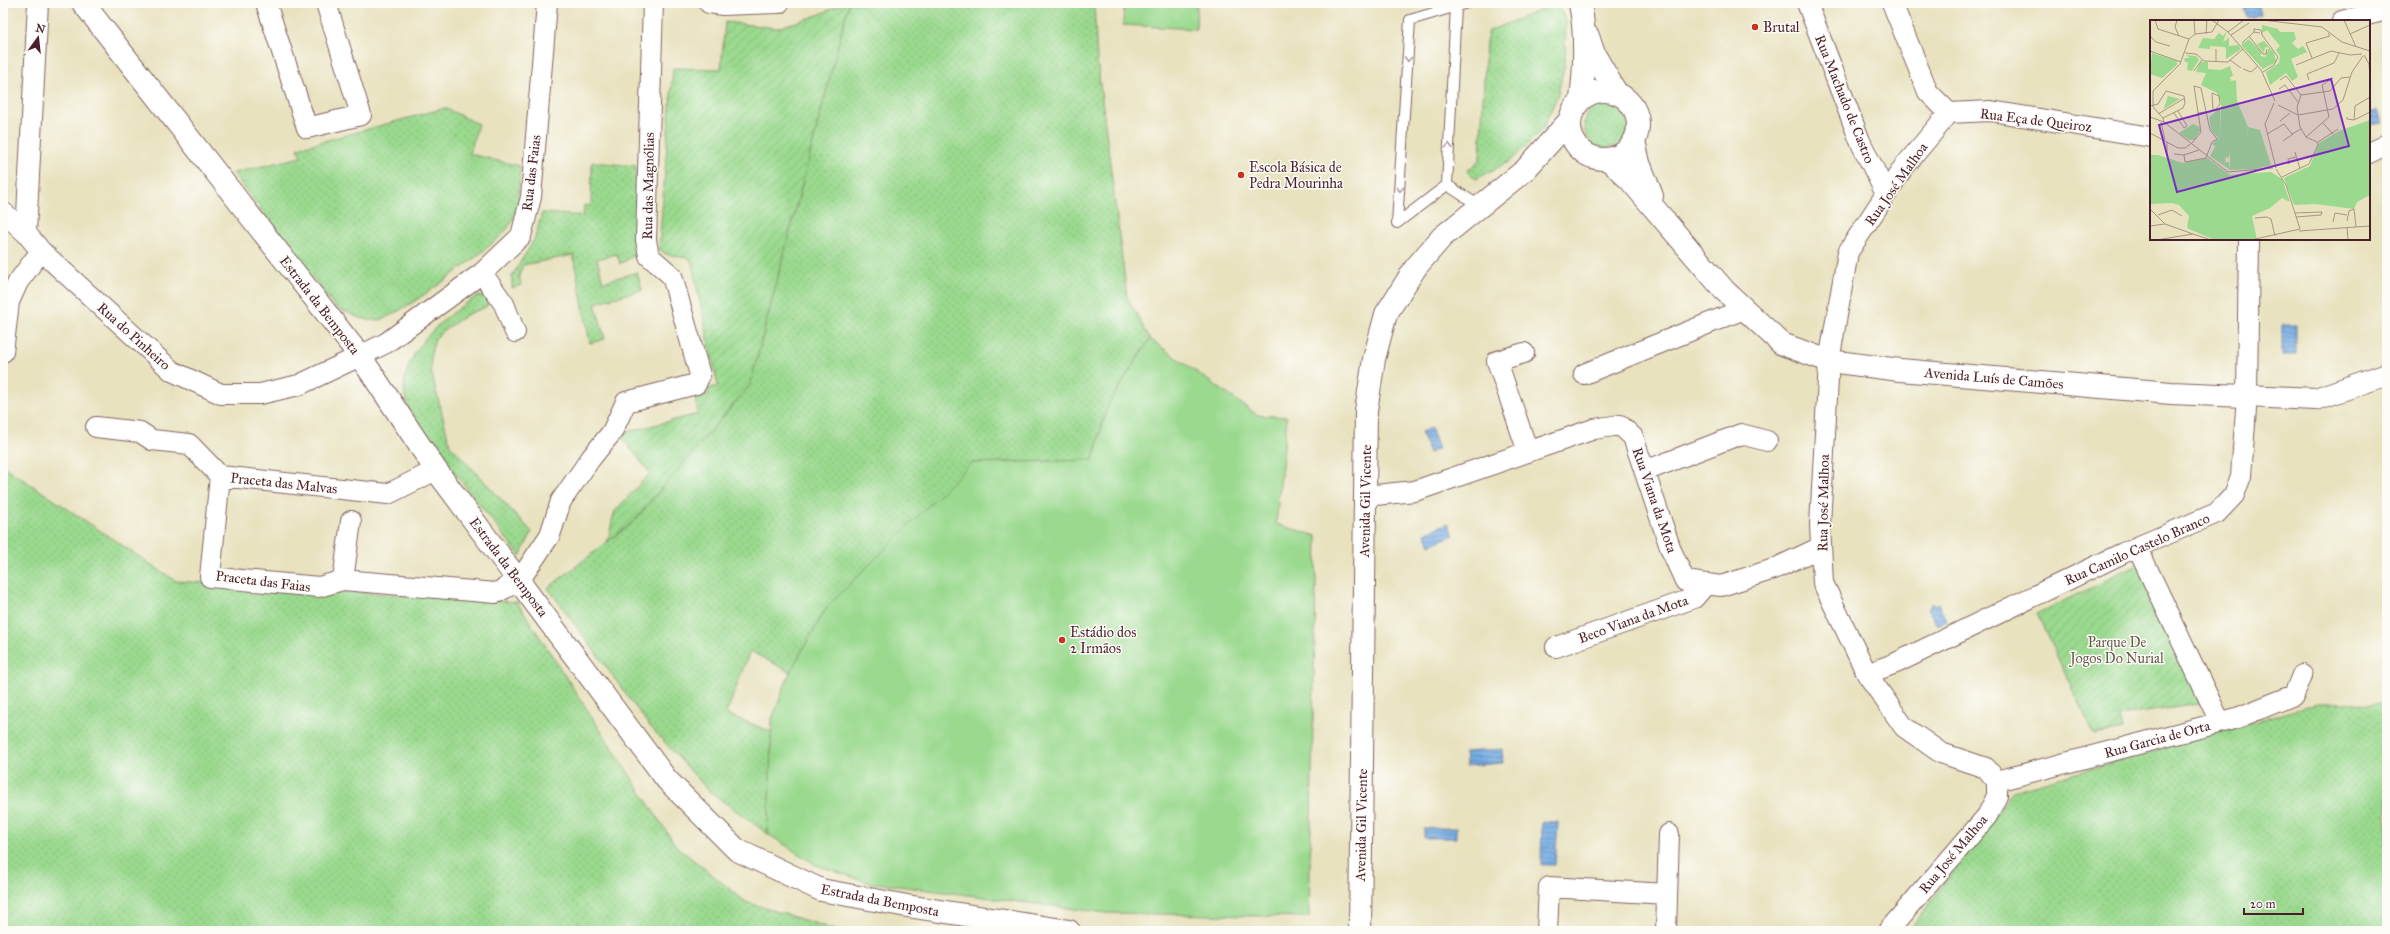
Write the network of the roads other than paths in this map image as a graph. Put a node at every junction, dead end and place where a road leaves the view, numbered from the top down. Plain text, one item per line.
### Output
1 (38, 3) edge
2 (83, 3) edge
3 (266, 3) edge
4 (326, 3) edge
5 (547, 3) edge
6 (653, 3) edge
7 (708, 3) edge
8 (751, 3) edge
9 (779, 3) edge
10 (1467, 3) edge
11 (1807, 3) edge
12 (1892, 3) edge
13 (1456, 6) junction
14 (2387, 10) edge
15 (1582, 13) edge
16 (2346, 20) edge
17 (1617, 94) junction
18 (1582, 99) junction
19 (1949, 113) junction
20 (1570, 120) junction
21 (2150, 137) edge
22 (1634, 141) junction
23 (2387, 144) edge
24 (1576, 146) junction
25 (2370, 152) edge
26 (1608, 159) junction
27 (1525, 170) junction
28 (1447, 185) junction
29 (1886, 194) junction
30 (1481, 207) junction
31 (3, 212) edge
32 (1659, 212) junction
33 (26, 233) junction
34 (2249, 240) edge
35 (40, 251) junction
36 (482, 273) junction
37 (1744, 309) junction
38 (515, 332) dead end
39 (3, 352) edge
40 (1524, 353) dead end
41 (360, 356) junction
42 (1829, 361) junction
43 (1584, 374) dead end
44 (2387, 374) edge
45 (2247, 396) junction
46 (96, 427) dead end
47 (1767, 441) dead end
48 (1528, 452) junction
49 (436, 470) junction
50 (1645, 471) junction
51 (220, 476) junction
52 (1365, 496) junction
53 (350, 521) dead end
54 (1821, 547) junction
55 (2137, 547) junction
56 (343, 580) junction
57 (519, 581) junction
58 (1706, 584) junction
59 (1556, 647) dead end
60 (1867, 674) junction
61 (2302, 675) dead end
62 (2220, 722) junction
63 (1997, 781) junction
64 (1669, 834) dead end
65 (1359, 892) junction
66 (1668, 894) junction
67 (1069, 931) edge
68 (1347, 931) edge
69 (1360, 931) edge
70 (1546, 931) edge
71 (1666, 931) edge
72 (1888, 931) edge

1 - 33 street
2 - 41 street, Estrada da Bemposta
3 - 4 street
5 - 36 street, Rua das Faias
6 - 57 street, Rua das Magnólias
7 - 8 street
8 - 9 street
10 - 13 lane
11 - 29 street, Rua Machado de Castro
12 - 19 street
28 -> 13 lane
13 -> 28 lane
14 - 16 street
15 - 17 street
15 - 18 street
17 - 18 street
17 - 22 street
18 - 20 street
19 - 21 street, Rua Eça de Queiroz
19 - 29 street, Rua José Malhoa
20 - 24 street
20 - 27 street
22 - 26 street
22 - 32 street
23 - 25 street
24 - 26 street
24 - 27 street
26 - 32 street, Avenida Luís de Camões
27 - 30 street, Avenida Gil Vicente
28 - 30 lane
29 - 42 street, Rua José Malhoa
30 - 52 street, Avenida Gil Vicente
31 - 33 street, Rua do Pinheiro
32 - 37 street, Avenida Luís de Camões
33 - 35 street, Rua do Pinheiro
34 - 45 street, Rua Camilo Castelo Branco
35 - 39 street
35 - 41 street, Rua do Pinheiro
36 - 38 street
36 - 41 street, Rua das Faias
37 - 42 street, Avenida Luís de Camões
37 - 43 street
40 - 48 street
41 - 49 street, Estrada da Bemposta
42 - 45 street, Avenida Luís de Camões
42 - 54 street, Rua José Malhoa
44 - 45 street, Avenida Luís de Camões
45 - 55 street, Rua Camilo Castelo Branco
46 - 51 street, Praceta das Malvas
47 - 50 street
48 - 50 street, Rua Viana da Mota
48 - 52 street, Rua Viana da Mota
49 - 51 street, Praceta das Malvas
49 - 57 street, Estrada da Bemposta
50 - 58 street, Rua Viana da Mota
51 - 56 street, Praceta das Faias
52 - 65 street, Avenida Gil Vicente
53 - 56 street
54 - 58 street, Rua Viana da Mota
54 - 60 street, Rua José Malhoa
55 - 60 street, Rua Camilo Castelo Branco
55 - 62 street
56 - 57 street, Praceta das Faias
57 - 67 street, Estrada da Bemposta
58 - 59 street, Beco Viana da Mota
60 - 63 street, Rua José Malhoa
61 - 62 street, Rua Garcia de Orta
62 - 63 street, Rua Garcia de Orta
63 - 72 street, Rua José Malhoa
64 - 66 street
65 - 68 street
65 - 69 street
66 - 70 street
66 - 71 street

